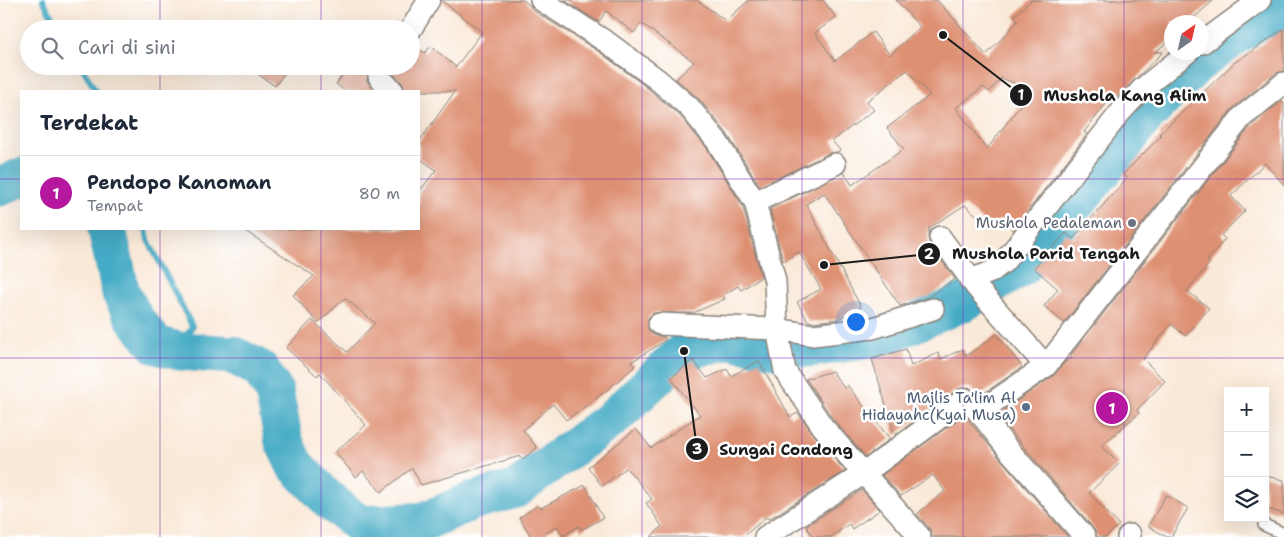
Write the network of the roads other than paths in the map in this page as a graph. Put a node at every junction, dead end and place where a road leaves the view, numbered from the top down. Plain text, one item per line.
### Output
1 (429, 0) edge
2 (541, 0) edge
3 (1260, 0) edge
4 (417, 20) edge
5 (1209, 38) edge
6 (1178, 60) edge
7 (379, 75) edge
8 (1284, 83) edge
9 (392, 90) edge
10 (835, 164) dead end
11 (755, 202) junction
12 (940, 237) dead end
13 (974, 284) junction
14 (933, 309) dead end
15 (659, 324) dead end
16 (777, 333) junction
17 (1046, 366) junction
18 (979, 412) junction
19 (863, 474) junction
20 (1264, 525) dead end
21 (1284, 534) edge
22 (765, 537) edge
23 (920, 537) edge
24 (1085, 537) edge

1 - 4 street
2 - 11 street
3 - 5 street
6 - 13 street
7 - 9 street
8 - 17 street
10 - 11 street
11 - 16 street
12 - 13 street
13 - 17 street
14 - 16 street
15 - 16 street
16 - 19 street
17 - 18 street
18 - 19 street
18 - 24 street
19 - 22 street
19 - 23 street
20 - 21 lane

